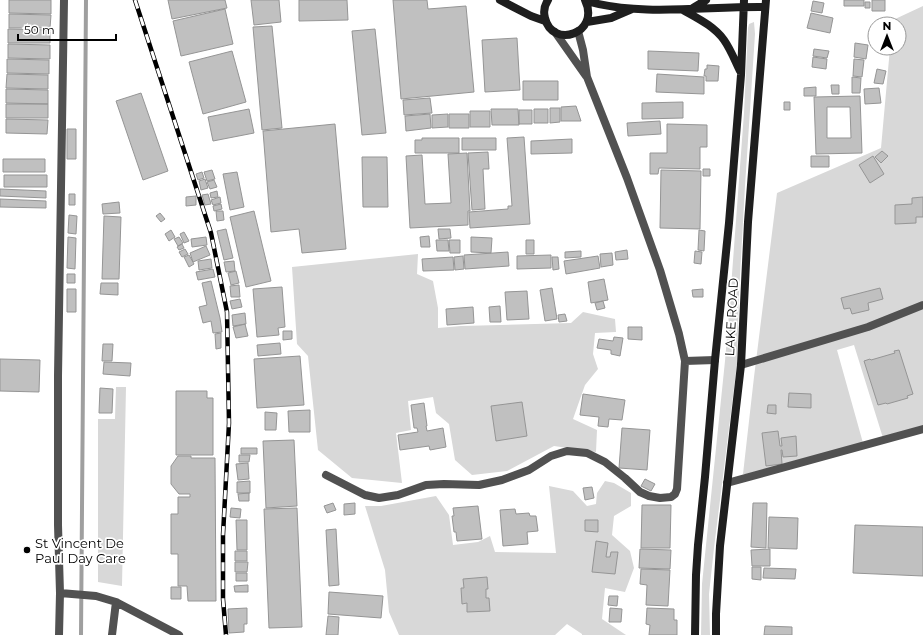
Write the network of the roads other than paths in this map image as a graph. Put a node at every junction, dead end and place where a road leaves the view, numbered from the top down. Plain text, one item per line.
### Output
1 (64, 0) edge
2 (500, 0) edge
3 (548, 0) edge
4 (585, 0) edge
5 (706, 0) edge
6 (744, 3) edge
7 (766, 3) edge
8 (633, 9) junction
9 (683, 9) junction
10 (692, 9) junction
11 (546, 22) junction
12 (587, 22) junction
13 (555, 32) junction
14 (578, 32) junction
15 (741, 75) junction
16 (587, 77) junction
17 (923, 306) edge
18 (715, 360) junction
19 (685, 361) junction
20 (741, 365) junction
21 (923, 429) edge
22 (326, 475) dead end
23 (727, 483) junction
24 (60, 593) junction
25 (116, 602) junction
26 (59, 635) edge
27 (112, 635) edge
28 (179, 635) edge
29 (695, 635) edge
30 (716, 635) edge

1 - 24 street
2 - 11 main road
3 - 11 main road
4 - 8 main road
4 - 12 main road
5 - 10 main road
6 - 7 main road
6 - 10 main road
6 - 15 main road, LAKE ROAD
7 - 20 main road, LAKE ROAD
8 - 9 main road
8 - 12 main road
9 - 10 main road
9 - 15 main road
11 - 13 main road
12 - 14 main road
13 - 14 main road
13 - 16 street
14 - 16 street
15 - 18 main road, LAKE ROAD
16 - 19 street
17 - 20 street
18 - 19 street
18 - 29 main road, LAKE ROAD
19 - 22 street
20 - 23 main road, LAKE ROAD
21 - 23 street
23 - 30 main road, LAKE ROAD
24 - 25 street
24 - 26 street
25 - 27 street
25 - 28 street

